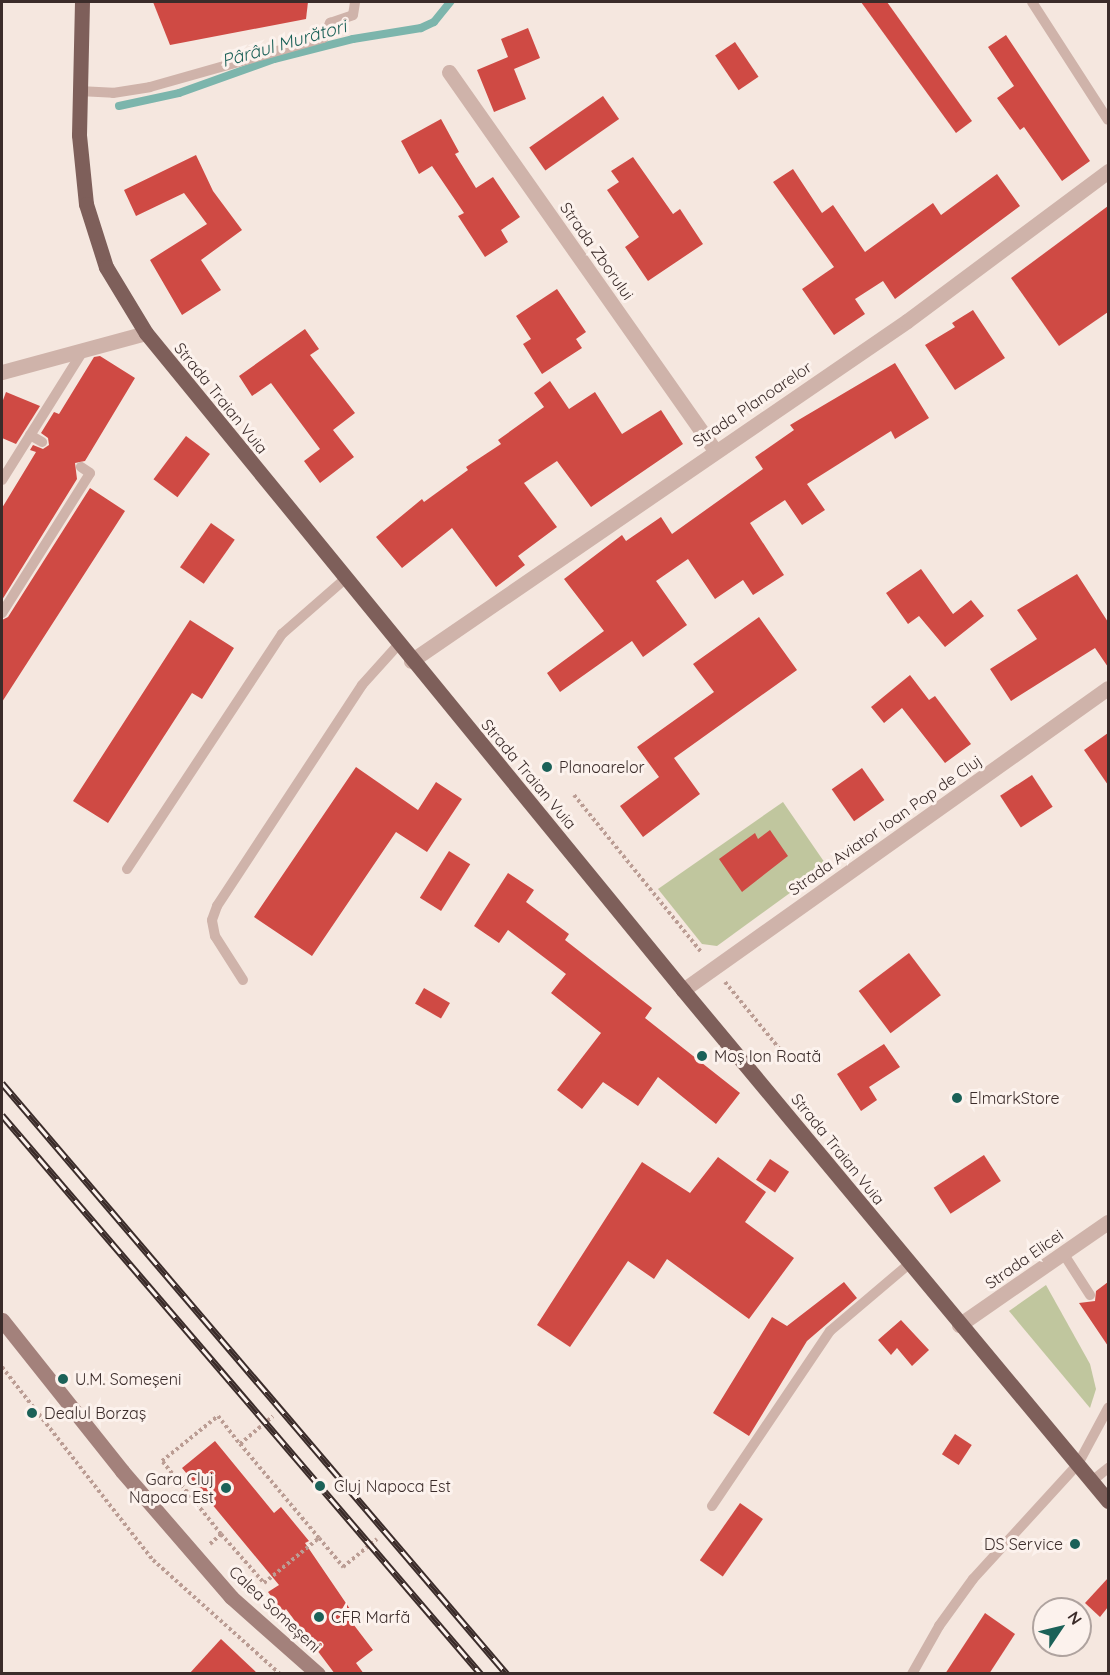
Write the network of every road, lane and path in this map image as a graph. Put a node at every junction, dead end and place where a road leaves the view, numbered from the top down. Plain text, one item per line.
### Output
1 (82, 2) edge
2 (355, 2) edge
3 (1032, 2) edge
4 (449, 72) dead end
5 (79, 91) junction
6 (1108, 120) edge
7 (1108, 171) edge
8 (146, 333) junction
9 (83, 351) junction
10 (2, 372) edge
11 (30, 435) junction
12 (42, 442) dead end
13 (716, 450) junction
14 (81, 467) dead end
15 (2, 480) edge
16 (345, 579) junction
17 (2, 613) edge
18 (398, 645) junction
19 (411, 661) junction
20 (1108, 688) edge
21 (574, 795) dead end
22 (127, 869) dead end
23 (714, 968) junction
24 (243, 980) dead end
25 (683, 990) junction
26 (787, 1058) dead end
27 (1107, 1225) edge
28 (1063, 1253) junction
29 (909, 1264) junction
30 (1090, 1295) dead end
31 (2, 1320) edge
32 (959, 1325) junction
33 (2, 1367) edge
34 (1108, 1408) edge
35 (273, 1416) dead end
36 (240, 1444) junction
37 (1078, 1464) junction
38 (1108, 1468) edge
39 (1092, 1481) junction
40 (1108, 1501) edge
41 (712, 1506) dead end
42 (221, 1534) junction
43 (319, 1538) junction
44 (377, 1539) dead end
45 (197, 1555) junction
46 (280, 1674) edge
47 (318, 1674) edge
48 (912, 1674) edge

1 - 5 main road, Strada Traian Vuia
2 - 5 lane
3 - 6 lane
4 - 13 street, Strada Zborului
5 - 8 main road, Strada Traian Vuia
7 - 13 street, Strada Planoarelor
8 - 9 street
8 - 16 main road, Strada Traian Vuia
9 - 10 street
9 - 11 lane
11 - 12 lane
11 - 15 lane
13 - 19 street, Strada Planoarelor
14 - 17 lane
16 - 18 main road, Strada Traian Vuia
16 - 22 lane
18 - 19 main road, Strada Traian Vuia
18 - 24 lane
19 - 25 main road, Strada Traian Vuia
20 - 23 street, Strada Aviator Ioan Pop de Cluj
21 - 23 path
23 - 25 street, Strada Aviator Ioan Pop de Cluj
23 - 26 path
25 - 29 main road, Strada Traian Vuia
27 - 28 street, Strada Elicei
28 - 30 lane
28 - 32 street, Strada Elicei
29 - 32 main road, Strada Traian Vuia
29 - 41 lane
31 - 45 main road, Calea Someșeni
32 - 37 main road, Strada Traian Vuia
33 - 46 path
34 - 37 lane
35 - 36 path
36 - 42 path
36 - 43 path
37 - 39 main road, Strada Traian Vuia
37 - 48 lane
38 - 39 lane
39 - 40 main road, Strada Traian Vuia
42 - 43 path
42 - 45 path
43 - 44 path
45 - 47 main road, Calea Someșeni

